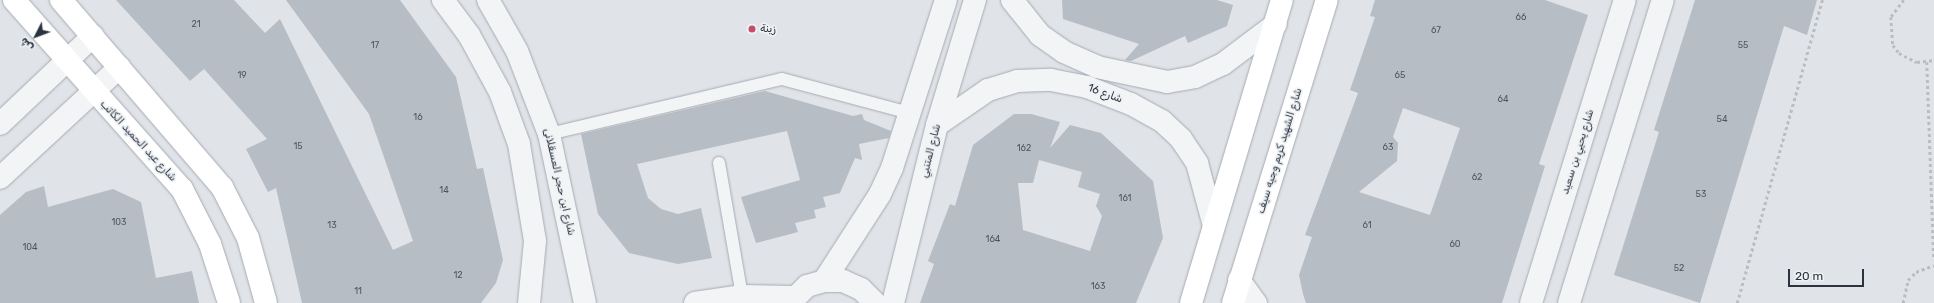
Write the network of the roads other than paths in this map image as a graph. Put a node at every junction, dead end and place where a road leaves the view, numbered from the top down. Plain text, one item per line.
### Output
1 (14, 0) edge
2 (61, 0) edge
3 (443, 0) edge
4 (488, 0) edge
5 (946, 0) edge
6 (975, 0) edge
7 (1012, 0) edge
8 (1282, 0) edge
9 (1327, 0) edge
10 (1625, 0) edge
11 (1662, 0) edge
12 (1276, 24) junction
13 (93, 36) junction
14 (67, 61) junction
15 (120, 67) junction
16 (93, 92) junction
17 (910, 113) junction
18 (0, 124) edge
19 (937, 125) junction
20 (549, 134) junction
21 (719, 163) dead end
22 (0, 178) edge
23 (1214, 226) junction
24 (1239, 280) junction
25 (824, 281) junction
26 (742, 296) junction
27 (792, 300) edge
28 (229, 303) edge
29 (266, 303) edge
30 (528, 303) edge
31 (585, 303) edge
32 (695, 303) edge
33 (875, 303) edge
34 (893, 303) edge
35 (1191, 303) edge
36 (1233, 303) edge
37 (1256, 303) edge
38 (1532, 303) edge
39 (1569, 303) edge

1 - 14 street, شارع عبد الحميد الكاتب
2 - 13 street
3 - 30 street
4 - 20 street, شارع ابن حجر العسقلانى
5 - 17 street
6 - 19 street, شارع المتنبي
7 - 12 street, شارع 16
8 - 12 street
9 - 24 street, شارع الشهيد كريم وجيه سيف
10 - 38 street, شارع يحيي بن سعيد
11 - 39 street
12 - 23 street
13 - 14 street
13 - 15 street
14 - 16 street, شارع عبد الحميد الكاتب
14 - 18 street
15 - 16 street
15 - 29 street
16 - 22 street
16 - 28 street, شارع عبد الحميد الكاتب
17 - 20 lane
17 - 25 street
19 - 23 street, شارع 16
19 - 34 street, شارع المتنبي
20 - 31 street, شارع ابن حجر العسقلانى
21 - 26 lane
23 - 35 street
24 - 36 street, شارع الشهيد كريم وجيه سيف
24 - 37 street
25 - 27 street
25 - 33 street
26 - 27 street
26 - 32 street

